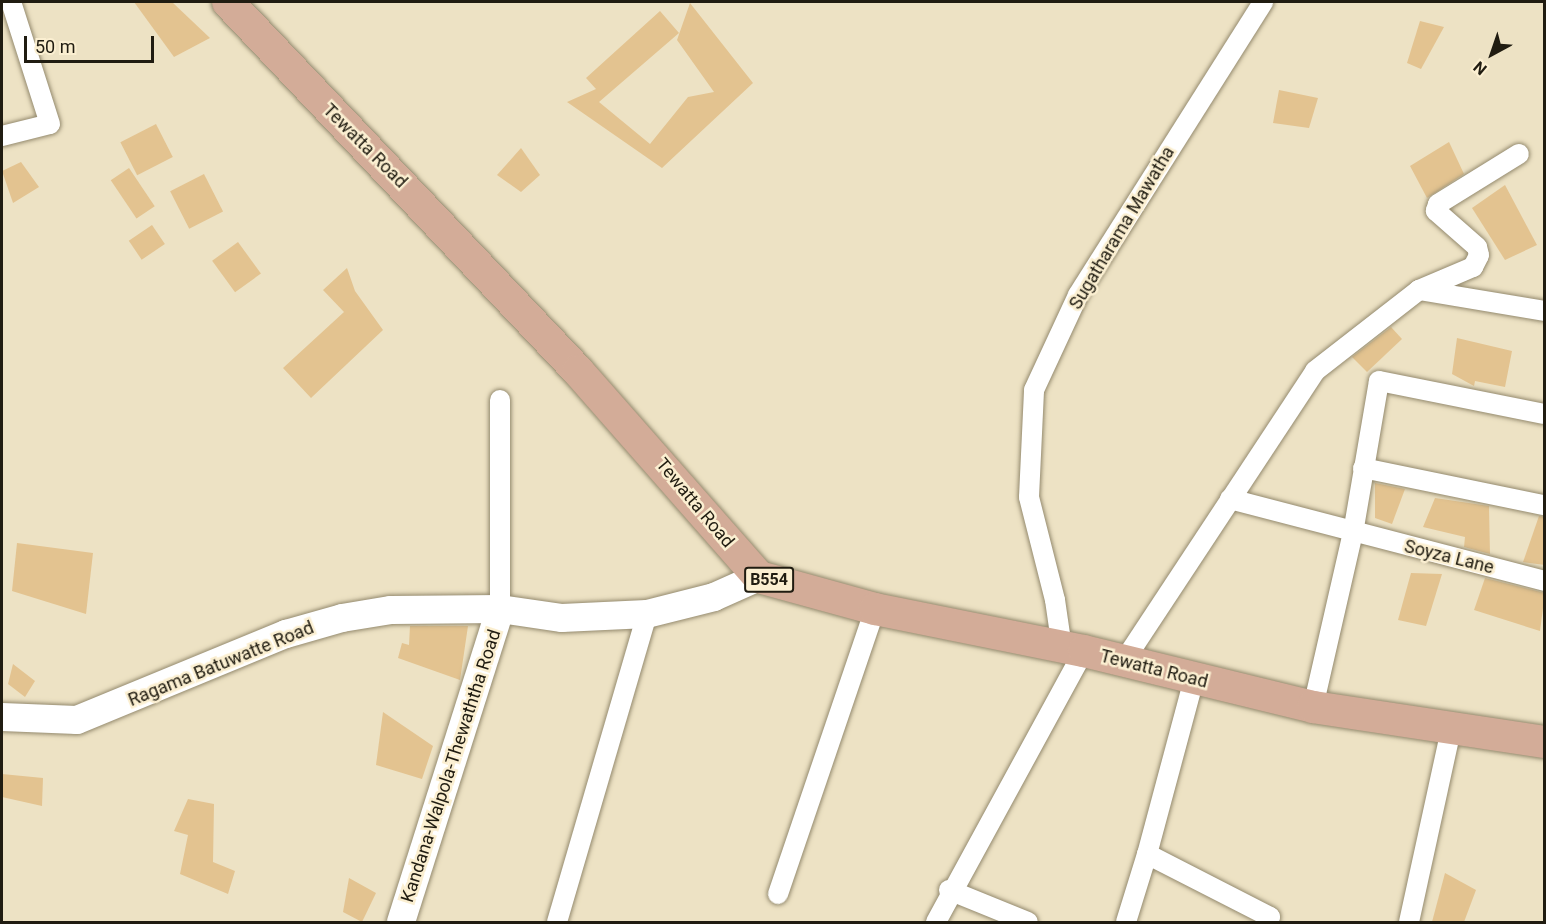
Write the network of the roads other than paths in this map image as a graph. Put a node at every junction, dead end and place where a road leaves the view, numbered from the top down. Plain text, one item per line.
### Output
1 (11, 2) edge
2 (228, 2) edge
3 (1263, 2) edge
4 (2, 136) edge
5 (1519, 154) dead end
6 (1419, 290) junction
7 (1545, 311) edge
8 (500, 400) dead end
9 (1545, 414) edge
10 (1363, 468) junction
11 (1230, 499) junction
12 (1545, 506) edge
13 (1353, 533) junction
14 (759, 577) junction
15 (1545, 581) edge
16 (500, 609) junction
17 (875, 609) junction
18 (647, 614) junction
19 (1073, 650) junction
20 (1124, 661) junction
21 (1194, 679) junction
22 (1313, 708) junction
23 (2, 717) edge
24 (1451, 729) junction
25 (1545, 742) edge
26 (1147, 854) junction
27 (949, 890) junction
28 (778, 894) dead end
29 (401, 922) edge
30 (557, 922) edge
31 (936, 922) edge
32 (1028, 922) edge
33 (1126, 922) edge
34 (1268, 922) edge
35 (1409, 922) edge

1 - 4 street
2 - 14 main road, Tewatta Road / B554
3 - 19 street, Sugatharama Mawatha
5 - 6 street
6 - 7 street
6 - 11 street
8 - 16 street
9 - 10 street
10 - 12 street
10 - 13 street
11 - 13 street, Soyza Lane
11 - 20 street
13 - 15 street, Soyza Lane
13 - 22 street
14 - 17 main road, Tewatta Road / B554
14 - 18 street, Ragama Batuwatte Road
16 - 18 street, Ragama Batuwatte Road
16 - 23 street, Ragama Batuwatte Road
16 - 29 street, Kandana-Walpola-Thewaththa Road
17 - 19 main road, Tewatta Road / B554
17 - 28 street
18 - 30 street
19 - 20 main road, Tewatta Road / B554
19 - 27 street
20 - 21 main road, Tewatta Road / B554
21 - 22 main road, Tewatta Road / B554
21 - 26 street
22 - 24 main road, Tewatta Road / B554
24 - 25 main road, Tewatta Road / B554
24 - 35 street
26 - 33 street
26 - 34 street
27 - 31 street
27 - 32 street

